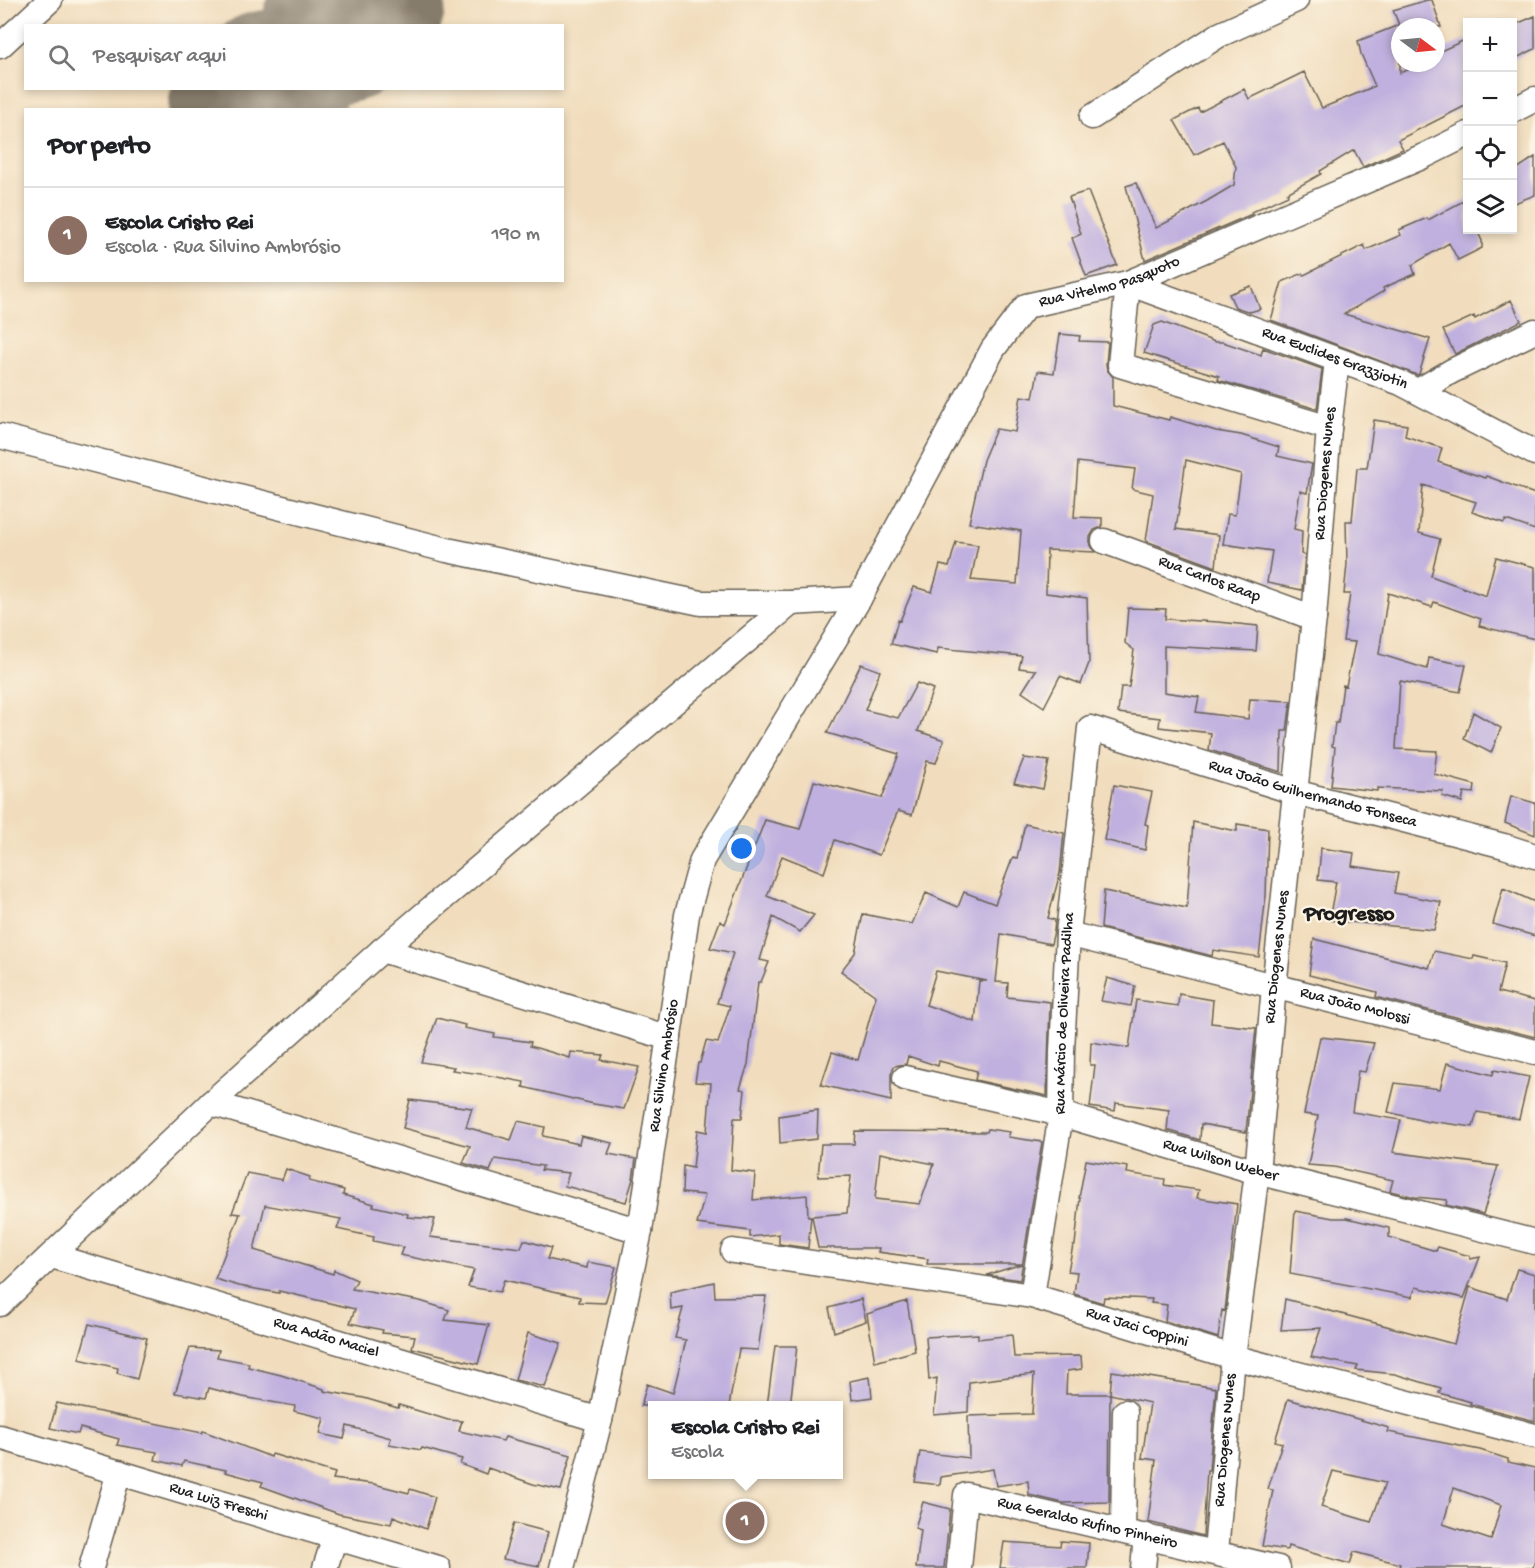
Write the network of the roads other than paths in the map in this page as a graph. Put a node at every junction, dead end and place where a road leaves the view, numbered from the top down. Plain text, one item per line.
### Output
1 (50, 0) edge
2 (1296, 0) edge
3 (0, 46) edge
4 (1535, 99) edge
5 (1517, 108) edge
6 (1092, 117) dead end
7 (1463, 136) edge
8 (1128, 283) junction
9 (1535, 331) edge
10 (1337, 361) junction
11 (1418, 391) junction
12 (1329, 428) junction
13 (0, 436) edge
14 (1535, 453) edge
15 (1104, 541) dead end
16 (859, 599) junction
17 (791, 603) junction
18 (1314, 618) junction
19 (1090, 728) joint
20 (1296, 792) junction
21 (1535, 856) edge
22 (1068, 934) junction
23 (382, 950) junction
24 (1274, 987) junction
25 (669, 1038) junction
26 (1535, 1052) edge
27 (904, 1078) dead end
28 (211, 1103) junction
29 (1061, 1114) junction
30 (1257, 1172) junction
31 (640, 1231) junction
32 (1535, 1242) edge
33 (733, 1251) dead end
34 (52, 1256) junction
35 (1032, 1296) junction
36 (0, 1305) edge
37 (1233, 1357) junction
38 (1125, 1412) dead end
39 (600, 1420) junction
40 (1535, 1436) edge
41 (0, 1437) edge
42 (119, 1473) junction
43 (1135, 1534) junction
44 (335, 1537) junction
45 (1216, 1552) junction
46 (91, 1568) edge
47 (325, 1568) edge
48 (438, 1568) edge
49 (562, 1568) edge
50 (959, 1568) edge
51 (1143, 1568) edge
52 (1278, 1568) edge

1 - 3 street
2 - 6 street
4 - 5 street
7 - 8 street, Rua Vitelmo Pasquoto
8 - 10 street, Rua Euclides Grazziotin
8 - 12 street
8 - 16 street, Rua Vitelmo Pasquoto
9 - 11 street, Rua Euclides Grazziotin
10 - 11 street, Rua Euclides Grazziotin
10 - 12 street, Rua Diogenes Nunes
11 - 14 street
12 - 18 street, Rua Diogenes Nunes
13 - 17 street
15 - 18 street, Rua Carlos Raap
16 - 17 street
16 - 25 street, Rua Silvino Ambrósio
17 - 23 street
18 - 20 street, Rua Diogenes Nunes
19 - 20 street, Rua João Guilhermando Fonseca
19 - 22 street, Rua Márcio de Oliveira Padilha
20 - 21 street, Rua João Guilhermando Fonseca
20 - 24 street, Rua Diogenes Nunes
22 - 24 street, Rua João Molossi
22 - 29 street, Rua Márcio de Oliveira Padilha
23 - 25 street
23 - 28 street
24 - 26 street, Rua João Molossi
24 - 30 street, Rua Diogenes Nunes
25 - 31 street, Rua Silvino Ambrósio
27 - 29 street, Rua Wilson Weber
28 - 31 street
28 - 34 street
29 - 30 street, Rua Wilson Weber
29 - 35 street, Rua Márcio de Oliveira Padilha
30 - 32 street, Rua Wilson Weber
30 - 37 street, Rua Diogenes Nunes
31 - 39 street, Rua Silvino Ambrósio
33 - 35 street, Rua Jaci Coppini
34 - 36 street
34 - 39 street, Rua Adão Maciel
35 - 37 street, Rua Jaci Coppini
37 - 40 street, Rua Jaci Coppini
37 - 45 street, Rua Diogenes Nunes
38 - 43 street
39 - 49 street, Rua Silvino Ambrósio
41 - 42 street, Rua Luiz Freschi
42 - 44 street, Rua Luiz Freschi
42 - 46 street
43 - 45 street, Rua Geraldo Rufino Pinheiro
43 - 50 street, Rua Geraldo Rufino Pinheiro
43 - 51 street
44 - 47 street
44 - 48 street, Rua Luiz Freschi
45 - 52 street, Rua Geraldo Rufino Pinheiro

